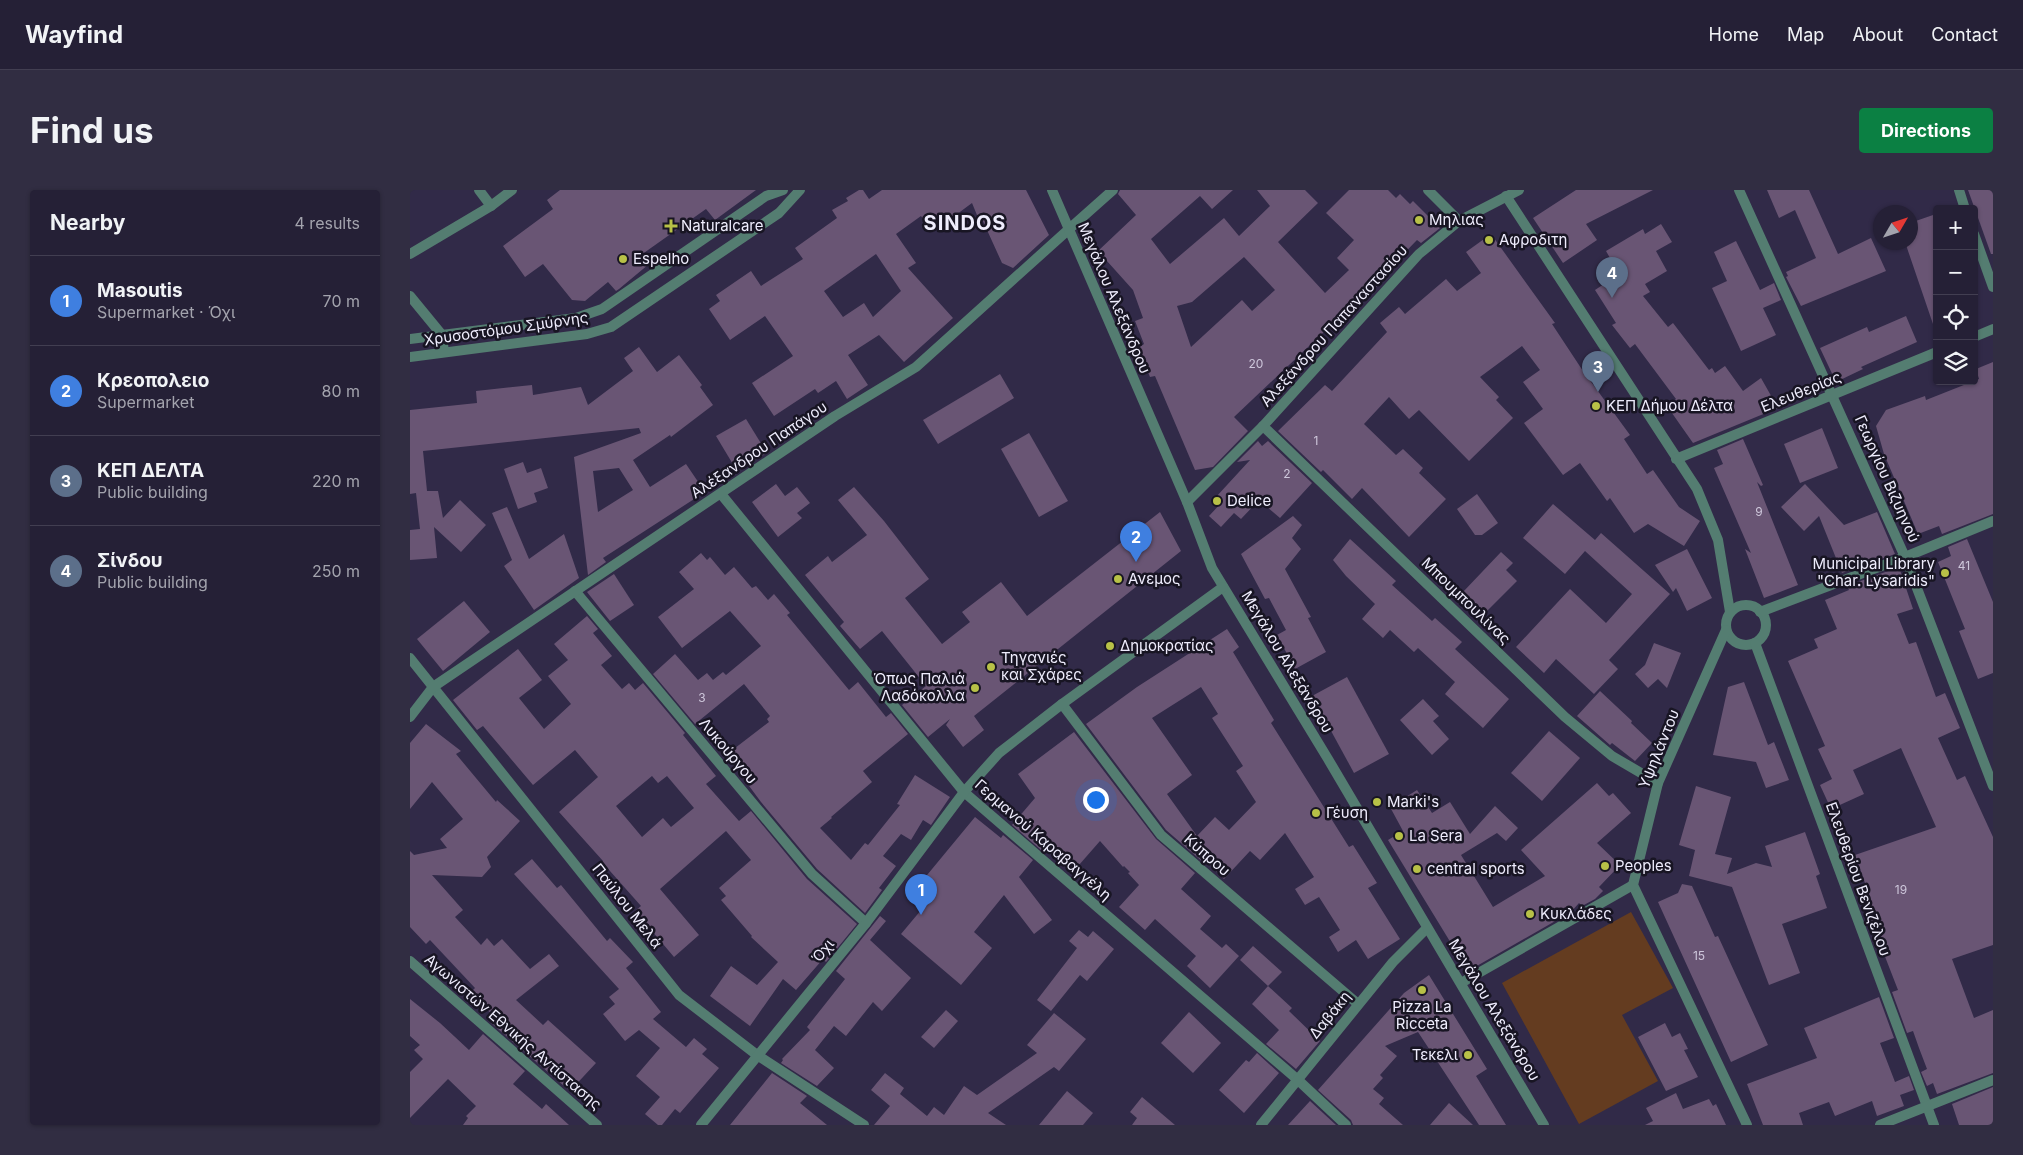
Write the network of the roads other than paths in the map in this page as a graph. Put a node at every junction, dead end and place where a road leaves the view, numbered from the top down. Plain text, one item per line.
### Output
1 (479, 190) edge
2 (512, 190) edge
3 (782, 190) edge
4 (800, 190) edge
5 (1052, 190) edge
6 (1113, 190) edge
7 (1428, 190) edge
8 (1519, 190) edge
9 (1739, 190) edge
10 (1959, 190) edge
11 (1506, 196) junction
12 (1964, 205) edge
13 (491, 206) junction
14 (1459, 222) junction
15 (1068, 230) junction
16 (1978, 245) edge
17 (410, 254) edge
18 (1993, 287) edge
19 (410, 296) edge
20 (1993, 329) edge
21 (442, 335) junction
22 (1978, 335) edge
23 (410, 339) edge
24 (444, 352) junction
25 (1933, 354) edge
26 (410, 357) edge
27 (1833, 395) junction
28 (1263, 426) junction
29 (1676, 459) junction
30 (721, 494) junction
31 (1186, 502) junction
32 (1993, 521) edge
33 (1905, 557) junction
34 (1223, 587) junction
35 (575, 591) junction
36 (1730, 612) junction
37 (1760, 612) junction
38 (1726, 630) junction
39 (1755, 643) junction
40 (410, 658) edge
41 (433, 687) junction
42 (1062, 704) junction
43 (410, 717) edge
44 (1658, 783) junction
45 (1993, 786) edge
46 (964, 792) junction
47 (1633, 885) junction
48 (866, 923) junction
49 (1427, 928) junction
50 (410, 961) edge
51 (1461, 983) junction
52 (1358, 1004) junction
53 (757, 1055) junction
54 (1298, 1080) junction
55 (1993, 1080) edge
56 (1927, 1106) junction
57 (597, 1125) edge
58 (701, 1125) edge
59 (864, 1125) edge
60 (1261, 1125) edge
61 (1346, 1125) edge
62 (1544, 1125) edge
63 (1747, 1125) edge
64 (1880, 1125) edge
65 (1934, 1125) edge

1 - 13 street
2 - 13 street
3 - 21 street, Χρυσοστόμου Σμύρνης
4 - 24 street, Χρυσοστόμου Σμύρνης
5 - 15 street, Μεγάλου Αλεξάνδρου
6 - 15 street, Αλέξανδρου Παπάγου
7 - 14 street
8 - 11 street, Αλεξάνδρου Παπαναστασίου
9 - 27 street, Γεωργίου Βιζυηνού
10 - 12 street
11 - 14 street, Αλεξάνδρου Παπαναστασίου
11 - 29 street
13 - 17 street
14 - 28 street, Αλεξάνδρου Παπαναστασίου
15 - 30 street, Αλέξανδρου Παπάγου
15 - 31 street, Μεγάλου Αλεξάνδρου
16 - 18 street
19 - 21 street
20 - 22 street
21 - 23 street, Χρυσοστόμου Σμύρνης
21 - 24 street
24 - 26 street, Χρυσοστόμου Σμύρνης
25 - 27 street, Ελευθερίας
27 - 29 street, Ελευθερίας
27 - 33 street, Γεωργίου Βιζυηνού
28 - 31 street, Αλεξάνδρου Παπαναστασίου
28 - 44 street, Μπουμπουλίνας
29 - 36 street
30 - 35 street, Αλέξανδρου Παπάγου
30 - 46 street, Γερμανού Καραβαγγέλη
31 - 34 street, Μεγάλου Αλεξάνδρου
32 - 33 street
33 - 37 street
33 - 45 street, Γεωργίου Βιζυηνού
34 - 42 street
34 - 49 street, Μεγάλου Αλεξάνδρου
35 - 41 street, Αλέξανδρου Παπάγου
35 - 48 street, Λυκούργου
36 - 37 street
36 - 38 street
37 - 39 street
38 - 39 street
38 - 44 street, Υψηλάντου
39 - 56 street, Ελευθερίου Βενιζέλου
40 - 41 street, Παύλου Μελά
41 - 43 street, Αλέξανδρου Παπάγου
41 - 53 street, Παύλου Μελά
42 - 46 street
42 - 52 street, Κύπρου
44 - 47 street, Υψηλάντου
46 - 48 street, Όχι
46 - 54 street, Γερμανού Καραβαγγέλη
47 - 51 street
47 - 63 street
48 - 53 street, Όχι
49 - 51 street, Μεγάλου Αλεξάνδρου
49 - 52 street, Δαβάκη
50 - 57 street, Αγωνιστών Εθνικής Αντίστασης
51 - 62 street, Μεγάλου Αλεξάνδρου
52 - 54 street, Δαβάκη
53 - 58 street, Όχι
53 - 59 street, Παύλου Μελά
54 - 60 street, Δαβάκη
54 - 61 street, Γερμανού Καραβαγγέλη
55 - 56 street
56 - 64 street
56 - 65 street, Ελευθερίου Βενιζέλου

